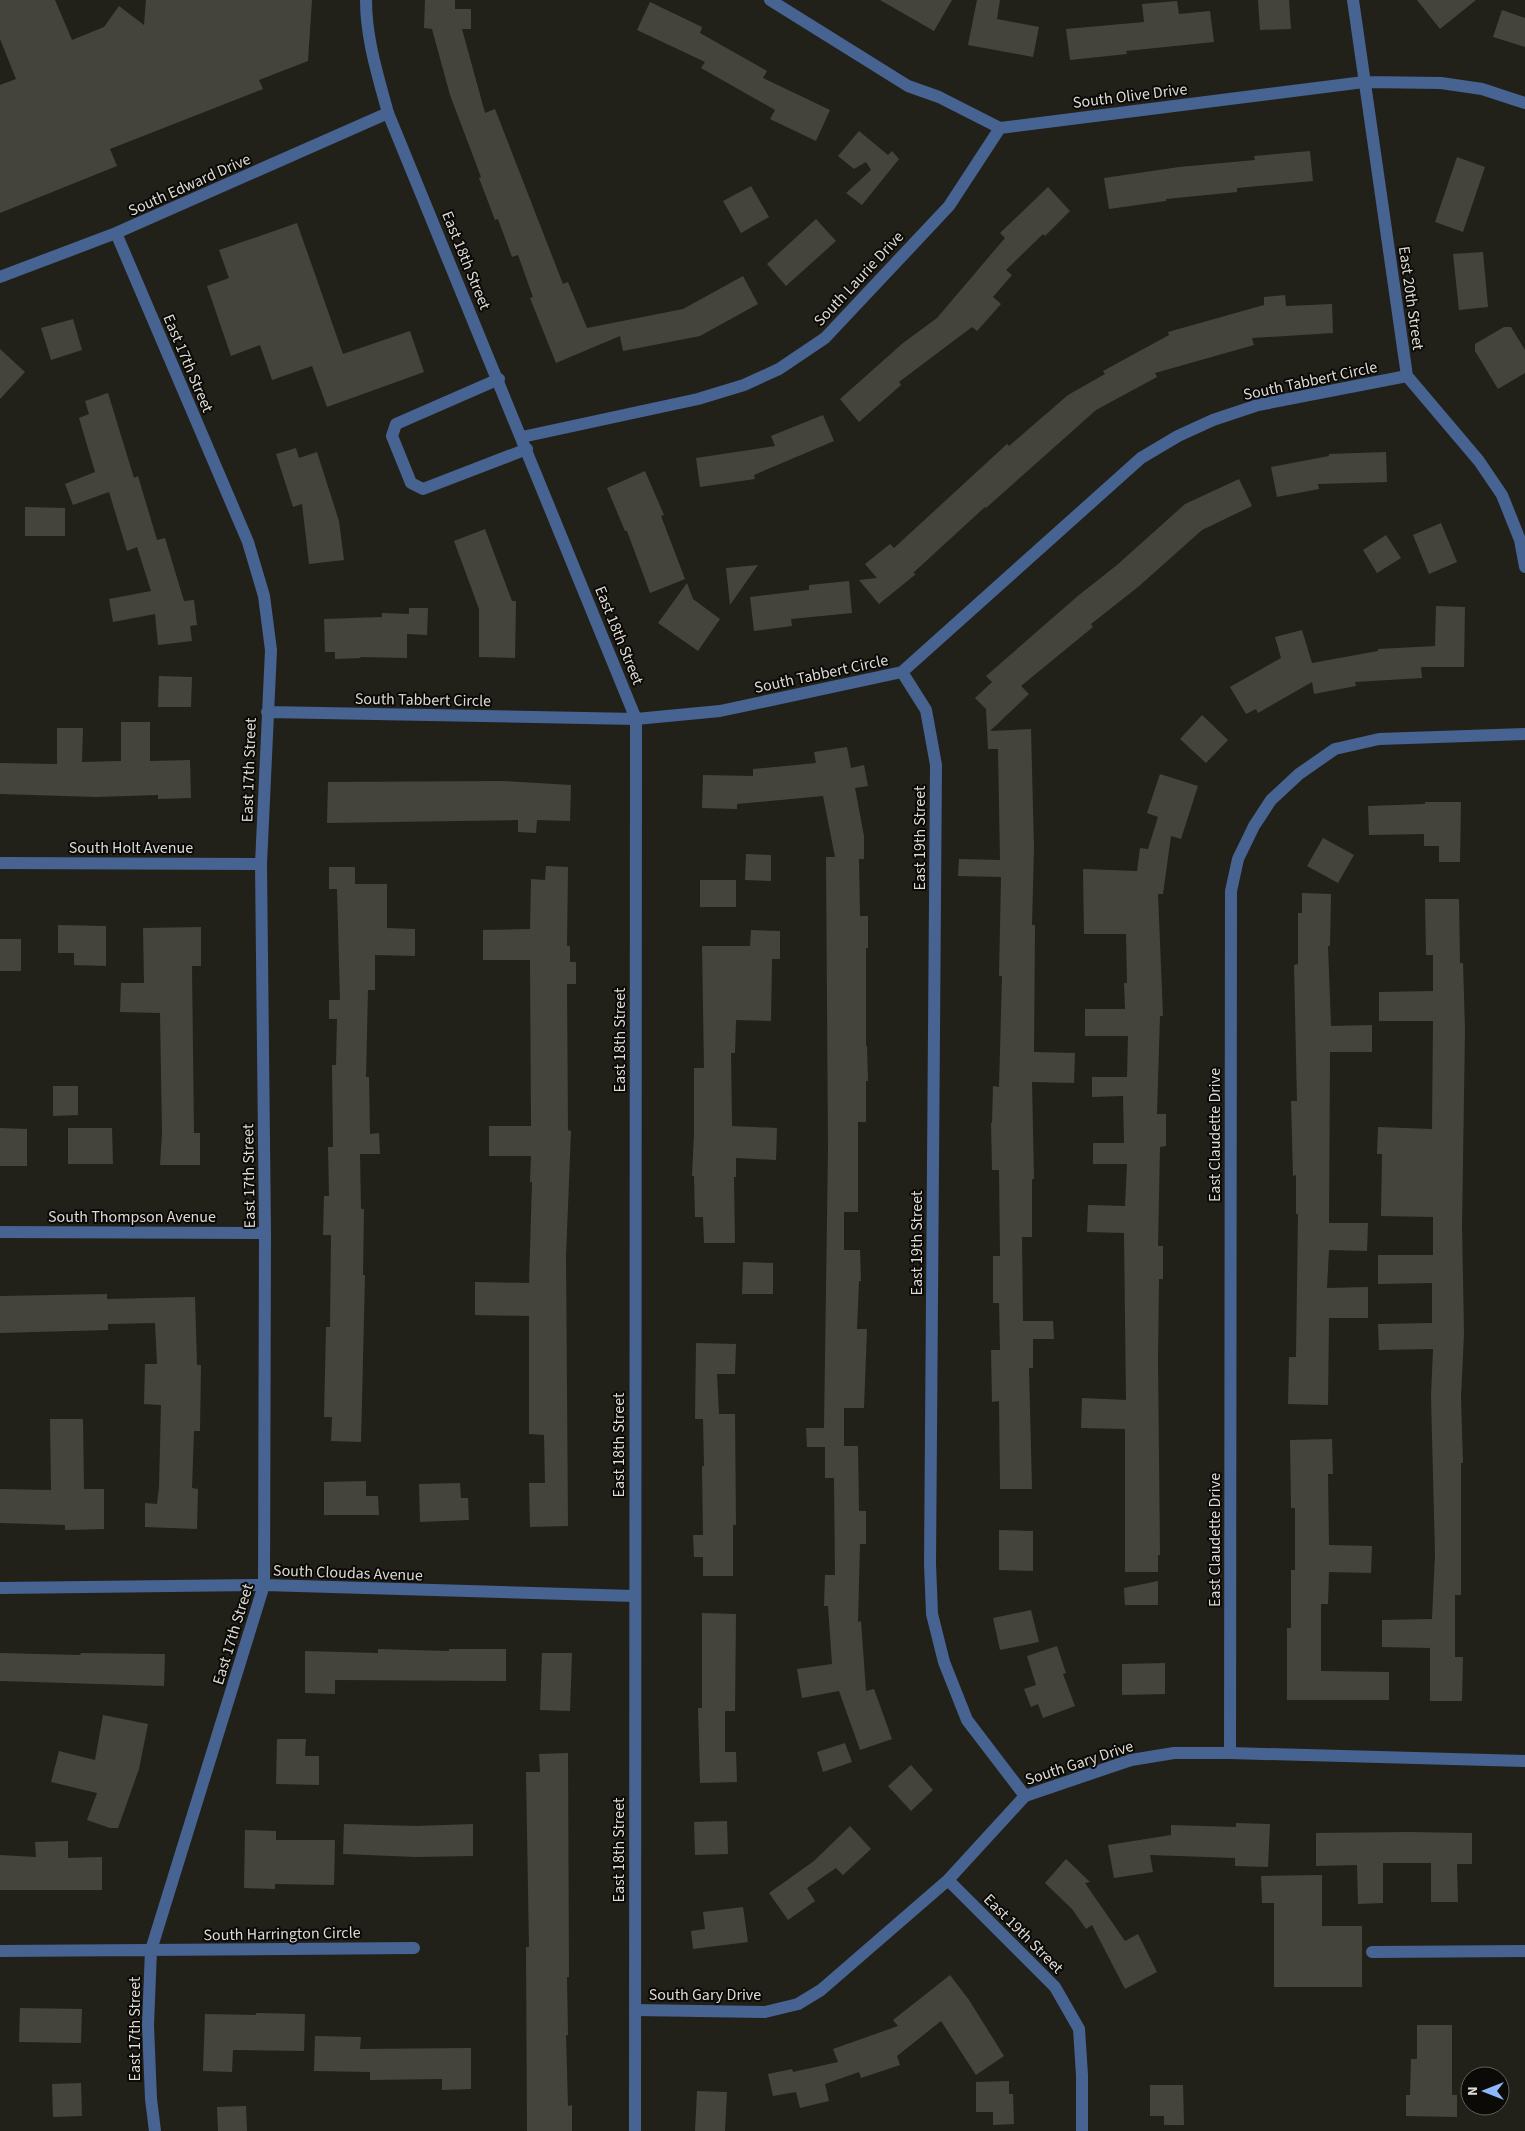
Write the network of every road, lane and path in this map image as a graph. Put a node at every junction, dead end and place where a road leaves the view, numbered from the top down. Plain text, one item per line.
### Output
1 (366, 0) edge
2 (770, 0) edge
3 (1353, 0) edge
4 (1364, 82) junction
5 (1525, 103) edge
6 (388, 113) junction
7 (1000, 128) junction
8 (116, 233) junction
9 (0, 277) edge
10 (1408, 376) junction
11 (498, 379) junction
12 (525, 443) junction
13 (1525, 567) edge
14 (902, 672) junction
15 (267, 712) junction
16 (636, 719) junction
17 (1525, 734) edge
18 (0, 863) edge
19 (261, 864) junction
20 (0, 1232) edge
21 (265, 1233) junction
22 (264, 1586) junction
23 (0, 1588) edge
24 (634, 1596) junction
25 (1230, 1753) junction
26 (1525, 1761) edge
27 (1025, 1796) junction
28 (948, 1880) junction
29 (414, 1948) dead end
30 (151, 1950) junction
31 (0, 1951) edge
32 (1525, 1951) edge
33 (1372, 1952) dead end
34 (635, 2010) junction
35 (155, 2131) edge
36 (635, 2131) edge
37 (1082, 2131) edge

1 - 6 street, East 18th Street
2 - 7 street
3 - 4 street, East 20th Street
4 - 5 street, South Olive Drive
4 - 7 street, South Olive Drive
4 - 10 street, East 20th Street
6 - 8 street, South Edward Drive
6 - 11 street, East 18th Street
7 - 12 street, South Laurie Drive
8 - 9 street, South Edward Drive
8 - 15 street, East 17th Street
10 - 13 street
10 - 14 street, South Tabbert Circle
11 - 12 street, East 18th Street
11 - 12 street, South Laurie Drive
12 - 16 street, East 18th Street
14 - 16 street, South Tabbert Circle
14 - 27 street, East 19th Street
15 - 16 street, South Tabbert Circle
15 - 19 street, East 17th Street
16 - 24 street, East 18th Street
17 - 25 street, East Claudette Drive
18 - 19 street, South Holt Avenue
19 - 21 street, East 17th Street
20 - 21 street, South Thompson Avenue
21 - 22 street, East 17th Street
22 - 23 street, South Cloudas Avenue
22 - 24 street, South Cloudas Avenue
22 - 30 street, East 17th Street
24 - 34 street, East 18th Street
25 - 26 street, South Gary Drive
25 - 27 street, South Gary Drive
27 - 28 street, South Gary Drive
28 - 34 street, South Gary Drive
28 - 37 street, East 19th Street
29 - 30 street, South Harrington Circle
30 - 31 street, South Harrington Circle
30 - 35 street, East 17th Street
32 - 33 street
34 - 36 street, East 18th Street

